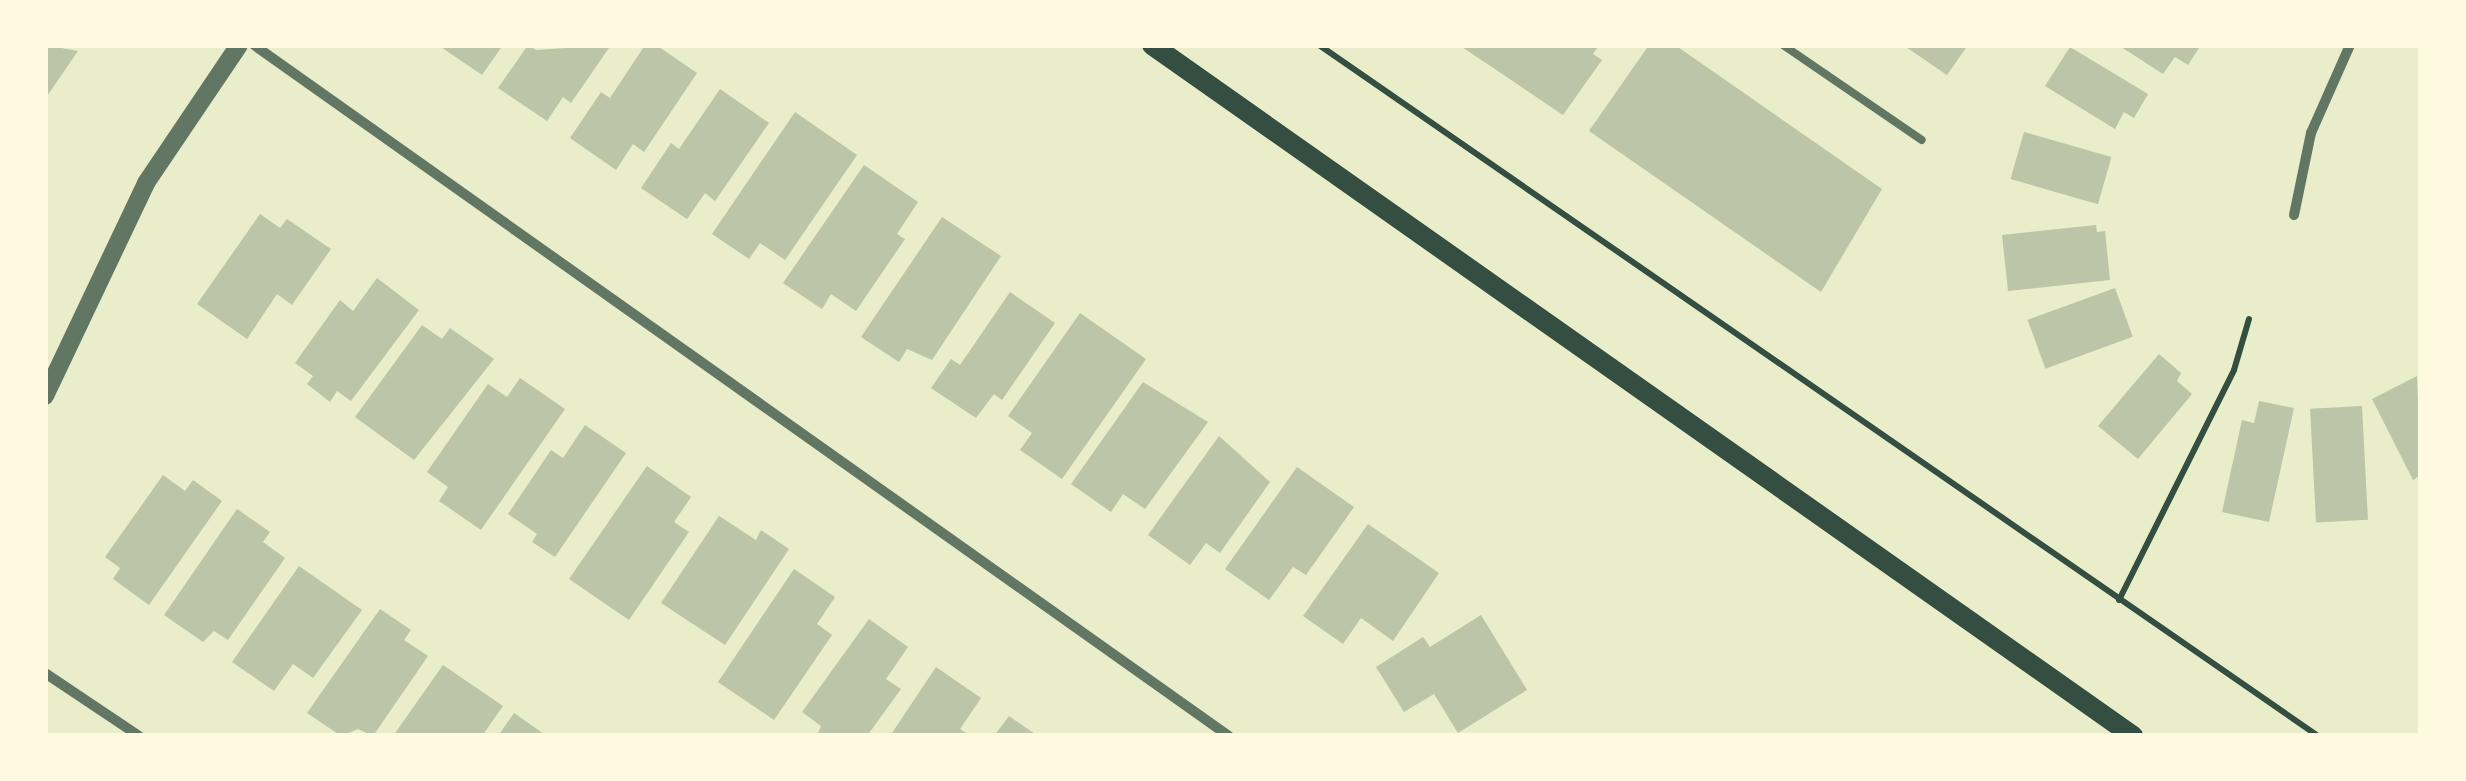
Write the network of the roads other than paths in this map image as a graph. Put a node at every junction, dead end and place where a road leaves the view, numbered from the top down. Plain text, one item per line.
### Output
1 (240, 45) edge
2 (254, 45) edge
3 (1152, 45) edge
4 (1784, 45) edge
5 (2350, 45) edge
6 (1922, 140) dead end
7 (2294, 215) dead end
8 (45, 396) edge
9 (45, 674) edge
10 (139, 736) edge
11 (1229, 736) edge
12 (2133, 736) edge

1 - 8 street
2 - 11 street
3 - 12 main road
4 - 6 lane
5 - 7 street
9 - 10 street

